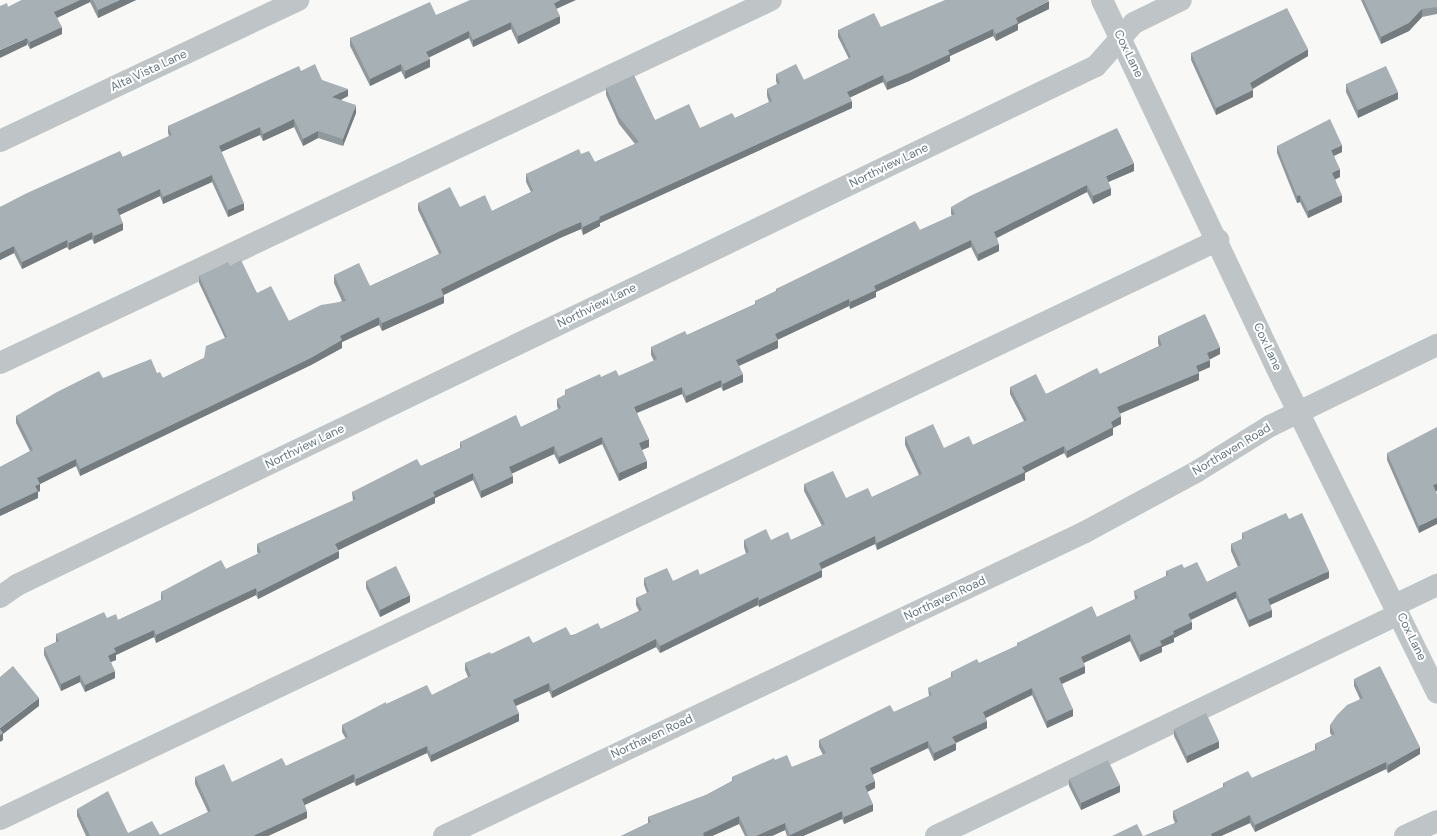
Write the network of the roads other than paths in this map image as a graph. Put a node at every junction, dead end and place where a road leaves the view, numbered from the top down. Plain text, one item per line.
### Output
1 (298, 0) edge
2 (771, 0) edge
3 (1102, 0) edge
4 (1181, 0) edge
5 (1121, 39) junction
6 (0, 141) edge
7 (1218, 240) junction
8 (1437, 345) edge
9 (0, 363) edge
10 (1298, 412) junction
11 (1437, 585) edge
12 (0, 597) edge
13 (1397, 610) junction
14 (1437, 692) edge
15 (0, 819) edge
16 (1437, 821) edge
17 (444, 836) edge
18 (936, 836) edge
19 (1405, 836) edge

1 - 6 street, Alta Vista Lane
2 - 9 street
3 - 5 street, Cox Lane
4 - 5 street, Northview Lane
5 - 7 street, Cox Lane
5 - 12 street, Northview Lane
7 - 10 street, Cox Lane
7 - 15 street
8 - 10 street, Northaven Road
10 - 13 street, Cox Lane
10 - 17 street, Northaven Road
11 - 13 street
13 - 14 street, Cox Lane
13 - 18 street
16 - 19 street

